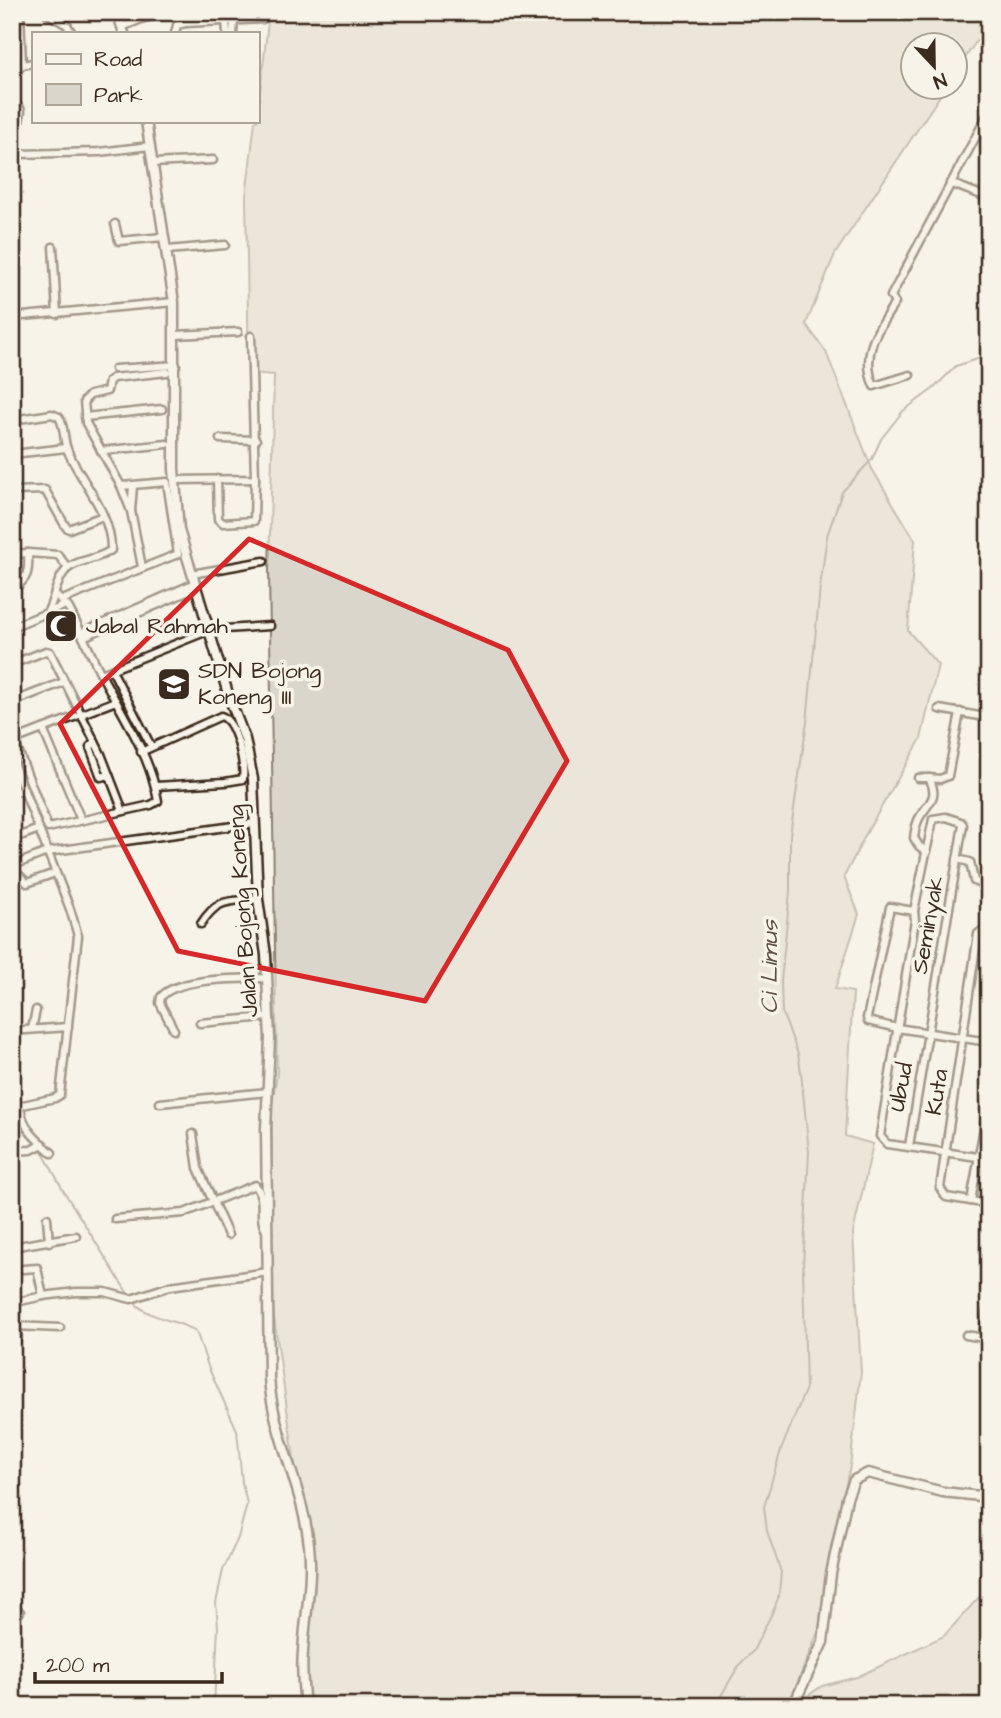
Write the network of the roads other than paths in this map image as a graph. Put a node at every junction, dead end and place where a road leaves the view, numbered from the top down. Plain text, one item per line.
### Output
1 (20, 12) edge
2 (45, 12) edge
3 (66, 12) edge
4 (88, 12) edge
5 (117, 12) edge
6 (174, 12) edge
7 (184, 12) edge
8 (264, 19) dead end
9 (234, 20) junction
10 (226, 21) junction
11 (186, 23) junction
12 (122, 28) edge
13 (71, 32) edge
14 (175, 32) edge
15 (227, 32) edge
16 (233, 32) edge
17 (32, 63) edge
18 (23, 65) junction
19 (12, 77) edge
20 (12, 107) edge
21 (989, 112) edge
22 (146, 122) edge
23 (16, 123) edge
24 (150, 146) junction
25 (213, 160) dead end
26 (152, 163) junction
27 (950, 183) junction
28 (989, 198) edge
29 (115, 224) dead end
30 (164, 237) junction
31 (225, 245) dead end
32 (53, 247) dead end
33 (167, 250) junction
34 (174, 302) junction
35 (57, 314) junction
36 (12, 317) edge
37 (238, 332) dead end
38 (175, 335) junction
39 (251, 336) dead end
40 (176, 365) junction
41 (115, 369) dead end
42 (167, 372) dead end
43 (910, 375) dead end
44 (162, 409) dead end
45 (85, 416) junction
46 (220, 439) dead end
47 (256, 440) junction
48 (167, 444) dead end
49 (66, 448) junction
50 (101, 451) junction
51 (13, 454) edge
52 (217, 479) junction
53 (255, 479) junction
54 (175, 480) junction
55 (121, 486) junction
56 (133, 486) junction
57 (12, 491) edge
58 (131, 511) junction
59 (103, 516) junction
60 (28, 553) junction
61 (12, 554) edge
62 (264, 561) dead end
63 (142, 567) junction
64 (68, 568) junction
65 (194, 582) junction
66 (12, 589) edge
67 (55, 595) junction
68 (64, 603) junction
69 (48, 611) junction
70 (270, 626) dead end
71 (12, 628) edge
72 (209, 631) junction
73 (82, 635) junction
74 (12, 664) edge
75 (112, 670) junction
76 (101, 674) junction
77 (64, 682) junction
78 (116, 701) junction
79 (12, 702) edge
80 (939, 709) dead end
81 (960, 712) junction
82 (81, 715) junction
83 (985, 717) dead end
84 (43, 729) junction
85 (150, 744) dead end
86 (141, 752) junction
87 (12, 760) edge
88 (918, 778) dead end
89 (929, 778) junction
90 (156, 786) junction
91 (24, 790) junction
92 (12, 793) edge
93 (123, 811) junction
94 (81, 820) junction
95 (255, 823) junction
96 (39, 829) junction
97 (12, 839) edge
98 (47, 852) junction
99 (927, 852) junction
100 (957, 859) junction
101 (12, 867) edge
102 (55, 873) junction
103 (989, 888) edge
104 (258, 899) junction
105 (914, 911) junction
106 (201, 924) dead end
107 (989, 932) edge
108 (267, 978) junction
109 (36, 1010) dead end
110 (268, 1017) junction
111 (200, 1023) dead end
112 (68, 1027) junction
113 (897, 1028) junction
114 (32, 1029) junction
115 (174, 1030) dead end
116 (12, 1031) edge
117 (928, 1033) junction
118 (963, 1038) junction
119 (989, 1042) edge
120 (267, 1092) junction
121 (989, 1099) edge
122 (160, 1103) dead end
123 (193, 1134) dead end
124 (42, 1145) junction
125 (909, 1146) junction
126 (12, 1151) edge
127 (945, 1151) junction
128 (52, 1153) dead end
129 (978, 1157) junction
130 (971, 1201) junction
131 (211, 1202) junction
132 (989, 1203) edge
133 (47, 1218) dead end
134 (115, 1219) dead end
135 (268, 1233) junction
136 (228, 1235) dead end
137 (76, 1236) dead end
138 (48, 1242) junction
139 (12, 1248) edge
140 (23, 1269) dead end
141 (268, 1272) junction
142 (43, 1296) junction
143 (989, 1301) edge
144 (12, 1303) edge
145 (13, 1322) edge
146 (60, 1328) dead end
147 (966, 1335) dead end
148 (986, 1338) edge
149 (14, 1344) edge
150 (989, 1497) edge
151 (20, 1612) dead end
152 (12, 1613) edge
153 (304, 1706) edge
154 (793, 1706) edge

1 - 18 street
2 - 13 street
3 - 4 street
5 - 12 street
6 - 12 street
7 - 11 street
8 - 9 street
9 - 10 street
9 - 16 street
10 - 11 street
10 - 15 street
11 - 14 street
17 - 18 street
18 - 19 street
20 - 23 street
21 - 27 street
22 - 24 street, Jalan Bojong Koneng
23 - 24 street
24 - 26 street, Jalan Bojong Koneng
25 - 26 street
26 - 30 street, Jalan Bojong Koneng
27 - 28 street
27 - 43 street
29 - 30 street
30 - 33 street, Jalan Bojong Koneng
31 - 33 street
32 - 35 street
33 - 34 street, Jalan Bojong Koneng
34 - 35 street
34 - 38 street, Jalan Bojong Koneng
35 - 36 street
37 - 38 street
38 - 40 street, Jalan Bojong Koneng
39 - 47 street
40 - 41 street
40 - 54 street, Jalan Bojong Koneng
42 - 45 street
44 - 45 street
45 - 50 street
46 - 47 street
47 - 53 street
48 - 50 street
49 - 51 street
49 - 51 street
49 - 59 street
50 - 55 street
52 - 53 street
52 - 53 street
52 - 54 street
54 - 65 street, Jalan Bojong Koneng
55 - 56 street
55 - 58 street
56 - 58 street
56 - 63 street
57 - 59 street
58 - 63 street
59 - 64 street
60 - 61 street
60 - 64 street
60 - 66 street
62 - 65 street
63 - 68 street
64 - 67 street
65 - 72 street, Jalan Bojong Koneng
65 - 73 street
67 - 68 street
67 - 69 street
68 - 69 street
68 - 73 street
69 - 71 street
70 - 72 street
72 - 75 street
72 - 95 street, Jalan Bojong Koneng
73 - 76 street
74 - 77 street
75 - 76 street
75 - 85 street
76 - 78 street
77 - 79 street
77 - 82 street
78 - 82 street
78 - 86 street
80 - 81 street
81 - 83 street
81 - 89 street
82 - 84 street
82 - 93 street
84 - 94 street
84 - 94 street
86 - 90 street
86 - 90 street
87 - 91 street
88 - 89 street
89 - 99 street
90 - 93 street
91 - 92 street
91 - 96 street
93 - 94 street
95 - 98 street
95 - 104 street, Jalan Bojong Koneng
96 - 97 street
96 - 98 street
98 - 101 street
98 - 102 street
99 - 100 street, Seminyak
99 - 105 street, Seminyak
100 - 103 street
100 - 117 street, Seminyak
101 - 102 street
102 - 112 street
104 - 106 street
104 - 108 street, Jalan Bojong Koneng
105 - 113 street, Seminyak
105 - 113 street, Seminyak
107 - 118 street
108 - 110 street, Jalan Bojong Koneng
108 - 115 street
109 - 114 street
110 - 111 street
110 - 120 street, Jalan Bojong Koneng
112 - 114 street
112 - 124 street
113 - 117 street
113 - 125 street, Ubud
114 - 116 street
117 - 118 street
117 - 125 street, Ubud
118 - 119 street
118 - 127 street, Kuta
120 - 122 street
120 - 135 street, Jalan Bojong Koneng
121 - 129 street
123 - 131 street
124 - 126 street
124 - 128 street
125 - 127 street
127 - 129 street
127 - 130 street, Kuta
129 - 130 street
130 - 132 street
131 - 134 street
131 - 135 street
131 - 136 street
133 - 138 street
135 - 141 street, Jalan Bojong Koneng
137 - 138 street
138 - 139 street
140 - 142 street
141 - 142 street
141 - 153 street, Jalan Bojong Koneng
142 - 144 street
143 - 148 street
145 - 146 street
145 - 149 street
147 - 148 street
150 - 154 street
151 - 152 street

